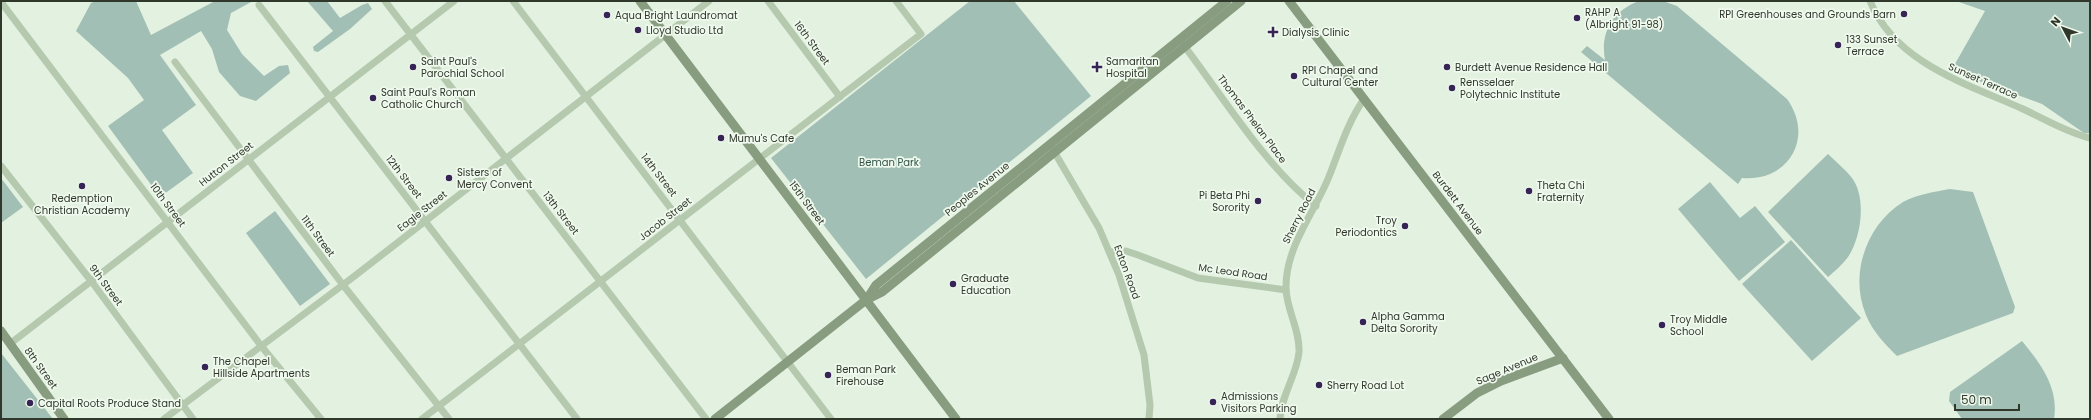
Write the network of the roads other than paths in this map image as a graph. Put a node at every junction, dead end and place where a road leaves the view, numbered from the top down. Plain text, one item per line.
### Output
1 (385, 1) edge
2 (454, 1) edge
3 (513, 1) edge
4 (640, 1) edge
5 (709, 1) edge
6 (768, 1) edge
7 (896, 1) edge
8 (1227, 1) edge
9 (1241, 1) edge
10 (1289, 1) edge
11 (1870, 1) edge
12 (1, 2) edge
13 (259, 5) dead end
14 (410, 34) junction
15 (665, 35) junction
16 (1182, 43) junction
17 (175, 62) dead end
18 (329, 96) junction
19 (586, 97) junction
20 (840, 97) junction
21 (1364, 99) junction
22 (2090, 138) edge
23 (1052, 149) junction
24 (248, 159) junction
25 (506, 159) junction
26 (760, 159) junction
27 (1, 166) edge
28 (1316, 206) junction
29 (681, 219) junction
30 (167, 221) junction
31 (426, 222) junction
32 (1110, 252) junction
33 (601, 281) junction
34 (92, 282) junction
35 (343, 285) junction
36 (1286, 290) junction
37 (866, 300) junction
38 (1, 331) edge
39 (11, 344) junction
40 (520, 344) junction
41 (262, 347) junction
42 (1562, 358) junction
43 (788, 362) junction
44 (182, 405) junction
45 (439, 406) junction
46 (64, 419) edge
47 (164, 419) edge
48 (193, 419) edge
49 (321, 419) edge
50 (422, 419) edge
51 (449, 419) edge
52 (577, 419) edge
53 (706, 419) edge
54 (715, 419) edge
55 (831, 419) edge
56 (956, 419) edge
57 (1149, 419) edge
58 (1280, 419) edge
59 (1444, 419) edge
60 (1610, 419) edge

1 - 14 street, 13th Street
2 - 14 street, Hutton Street
3 - 19 street, 14th Street
4 - 15 street, 15th Street
5 - 15 street, Eagle Street
6 - 20 street, 16th Street
7 - 20 street, Jacob Street
8 - 16 street, Peoples Avenue
9 - 16 street, Peoples Avenue
10 - 21 street, Burdett Avenue
11 - 22 street, Sunset Terrace
12 - 30 street, 10th Street
13 - 18 street, 12th Street
14 - 18 street, Hutton Street
14 - 25 street, 13th Street
15 - 19 street, Eagle Street
15 - 26 street, 15th Street
16 - 23 street, Peoples Avenue
16 - 28 street, Thomas Phelan Place
17 - 24 street, 11th Street
18 - 24 street, Hutton Street
18 - 31 street, 12th Street
19 - 25 street, Eagle Street
19 - 29 street, 14th Street
20 - 26 street, Jacob Street
21 - 28 street, Sherry Road
21 - 42 street, Burdett Avenue
23 - 32 street, Eaton Road
23 - 37 street, Peoples Avenue
24 - 30 street, Hutton Street
24 - 35 street, 11th Street
25 - 31 street, Eagle Street
25 - 33 street, 13th Street
26 - 29 street, Jacob Street
26 - 37 street, 15th Street
27 - 34 street, 9th Street
28 - 36 street, Sherry Road
29 - 33 street, Jacob Street
29 - 43 street, 14th Street
30 - 34 street, Hutton Street
30 - 41 street, 10th Street
31 - 35 street, Eagle Street
31 - 40 street, 12th Street
32 - 36 street, Mc Leod Road
32 - 57 street, Eaton Road
33 - 40 street, Jacob Street
33 - 53 street, 13th Street
34 - 39 street, Hutton Street
34 - 44 street, 9th Street
35 - 41 street, Eagle Street
35 - 45 street, 11th Street
36 - 58 street, Sherry Road
37 - 43 street, Peoples Avenue
37 - 56 street, 15th Street
38 - 39 street, 8th Street
39 - 46 street, 8th Street
40 - 45 street, Jacob Street
40 - 52 street, 12th Street
41 - 44 street, Eagle Street
41 - 49 street, 10th Street
42 - 59 street, Sage Avenue
42 - 60 street, Burdett Avenue
43 - 54 street, Peoples Avenue
43 - 55 street, 14th Street
44 - 47 street, Eagle Street
44 - 48 street, 9th Street
45 - 50 street, Jacob Street
45 - 51 street, 11th Street

